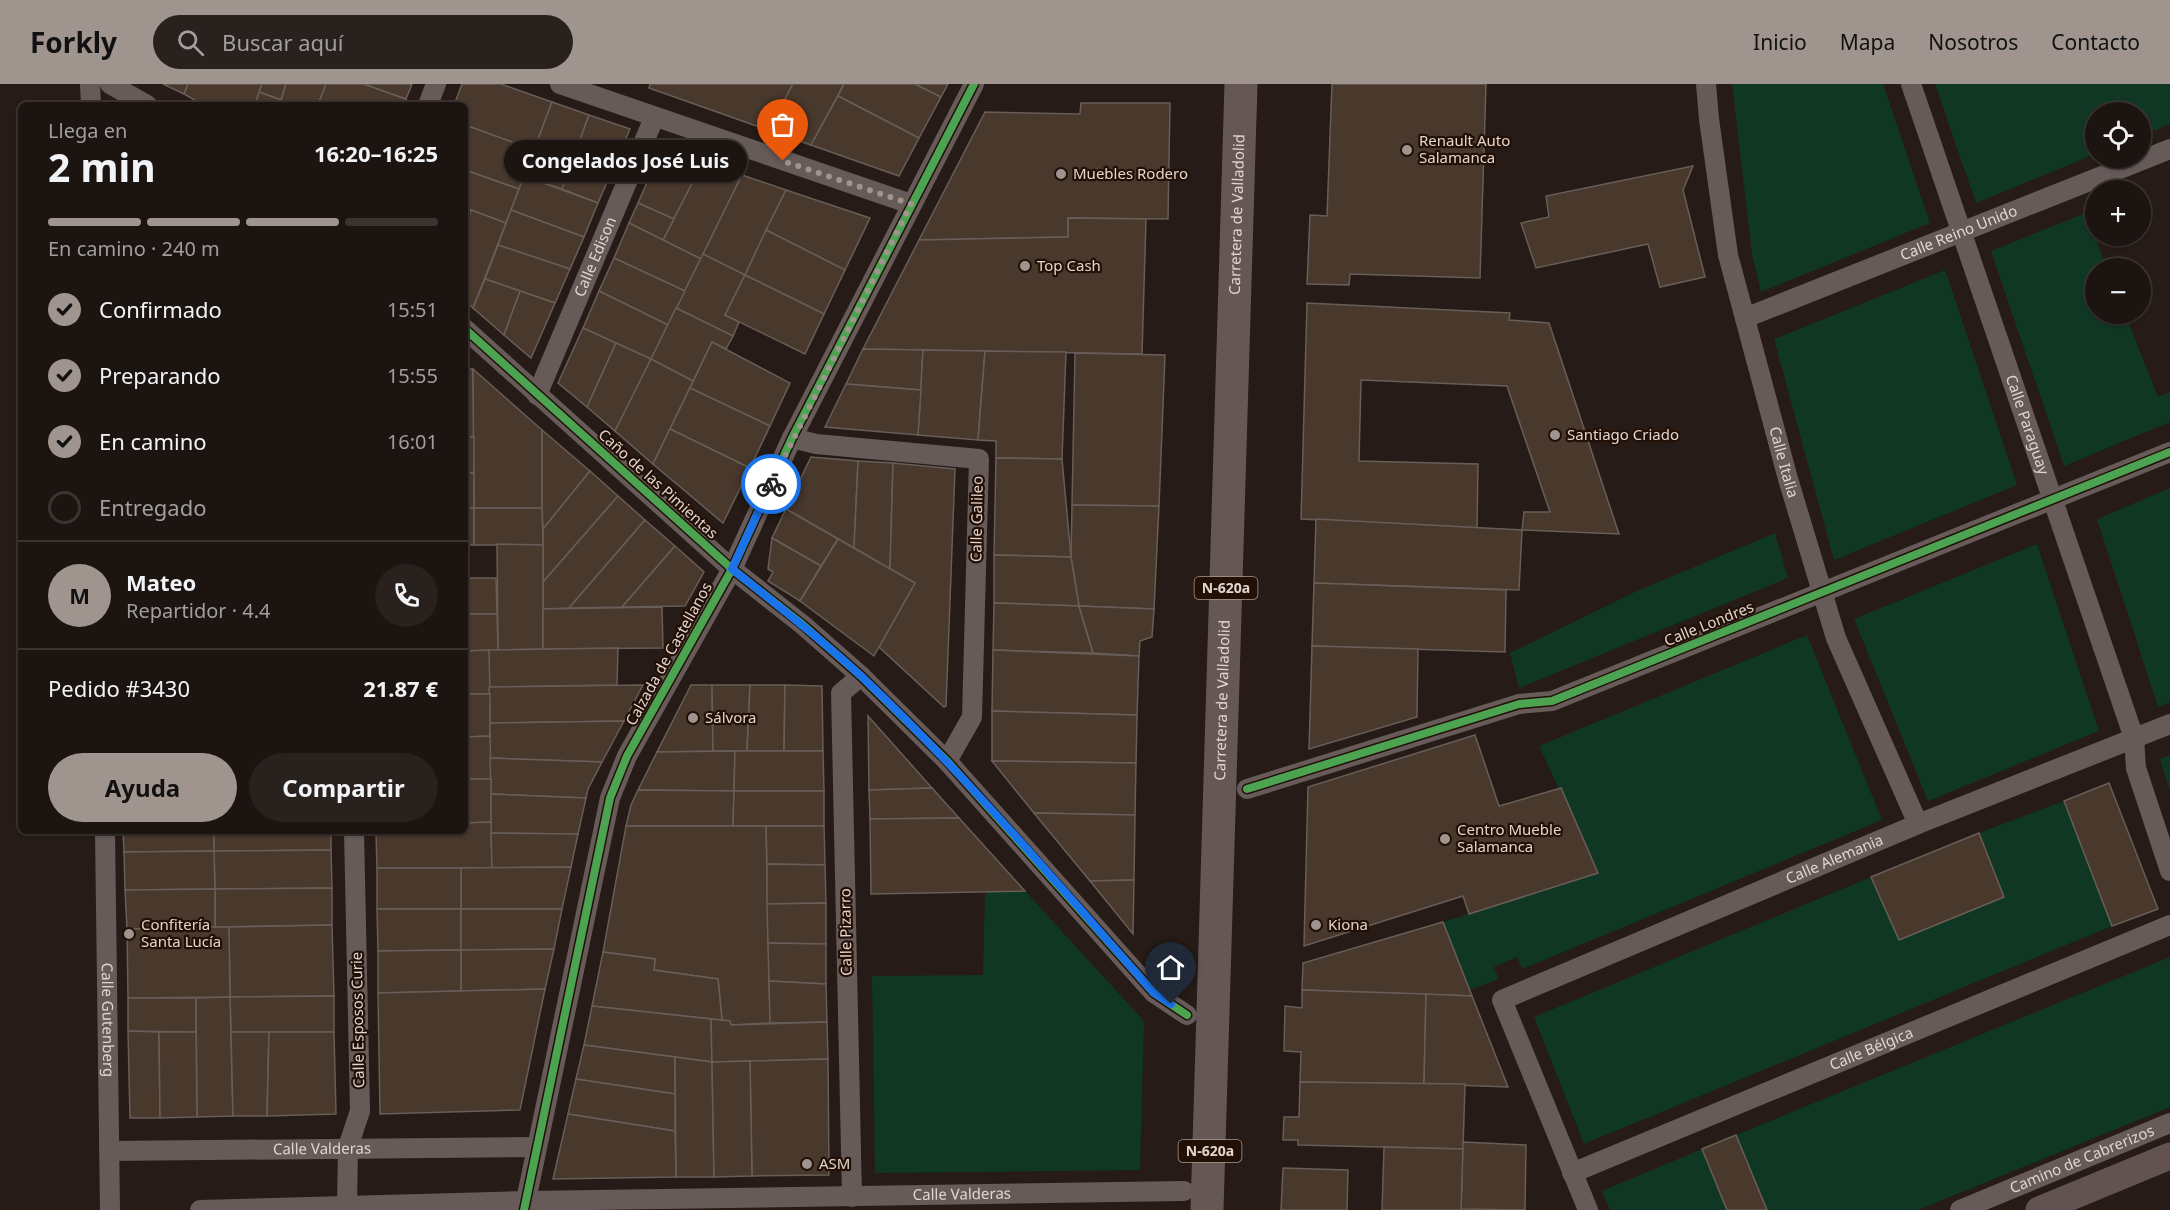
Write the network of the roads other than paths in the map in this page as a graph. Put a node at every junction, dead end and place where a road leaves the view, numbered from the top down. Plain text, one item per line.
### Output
1 (90, 84) edge
2 (110, 84) edge
3 (436, 84) edge
4 (560, 84) edge
5 (975, 84) edge
6 (1241, 84) edge
7 (1706, 84) edge
8 (1911, 84) edge
9 (91, 102) edge
10 (142, 102) edge
11 (429, 102) edge
12 (654, 118) junction
13 (2170, 149) edge
14 (911, 204) junction
15 (1962, 233) junction
16 (1745, 318) junction
17 (468, 332) edge
18 (537, 395) junction
19 (792, 438) junction
20 (2170, 452) edge
21 (2054, 500) junction
22 (732, 569) junction
23 (1822, 594) junction
24 (861, 676) junction
25 (2170, 724) edge
26 (2134, 738) junction
27 (946, 761) junction
28 (1247, 789) dead end
29 (1918, 824) junction
30 (105, 834) edge
31 (354, 834) edge
32 (2170, 871) edge
33 (2170, 925) edge
34 (1187, 1015) dead end
35 (2170, 1123) edge
36 (348, 1147) junction
37 (536, 1147) junction
38 (109, 1151) junction
39 (2170, 1156) edge
40 (1572, 1173) junction
41 (852, 1197) junction
42 (1196, 1201) edge
43 (982, 1202) edge
44 (525, 1205) edge
45 (727, 1205) edge
46 (347, 1207) junction
47 (110, 1210) edge
48 (200, 1210) edge
49 (1588, 1210) edge
50 (1960, 1210) edge
51 (2039, 1210) edge

1 - 9 street
2 - 10 street
3 - 11 street
4 - 12 street
5 - 14 street, Calzada de Castellanos
6 - 42 highway, Carretera de Valladolid / N-620a
7 - 16 street, Calle Italia
8 - 15 street, Calle Paraguay
12 - 14 street
12 - 18 street, Calle Edison
13 - 15 street, Calle Reino Unido
14 - 19 street, Calzada de Castellanos
15 - 16 street, Calle Reino Unido
15 - 21 street, Calle Paraguay
16 - 23 street, Calle Italia
17 - 18 street, Caño de las Pimientas
18 - 22 street, Caño de las Pimientas
19 - 22 street, Calzada de Castellanos
19 - 27 street, Calle Galileo
20 - 21 street, Calle Londres
21 - 23 street, Calle Londres
21 - 26 street, Calle Paraguay
22 - 24 street, Caño de las Pimientas
22 - 37 street, Calzada de Castellanos
23 - 28 street, Calle Londres
23 - 29 street, Calle Italia
24 - 27 street, Caño de las Pimientas
24 - 41 street, Calle Pizarro
25 - 26 street, Calle Alemania
26 - 29 street, Calle Alemania
26 - 32 street, Calle Paraguay
27 - 34 street, Caño de las Pimientas
29 - 40 street, Calle Alemania
30 - 38 street, Calle Gutenberg
31 - 36 street, Calle Esposos Curie
33 - 40 street, Calle Bélgica
35 - 50 street, Camino de Cabrerizos
36 - 37 street, Calle Valderas
36 - 38 street, Calle Valderas
36 - 46 street, Calle Esposos Curie
37 - 44 street, Calzada de Castellanos
38 - 47 street, Calle Gutenberg
39 - 51 street
40 - 49 street
41 - 43 street, Calle Valderas
41 - 45 street, Calle Valderas
42 - 43 street, Calle Valderas
44 - 45 street, Calle Valderas
44 - 46 street, Calle Valderas
46 - 48 street, Calle Valderas

